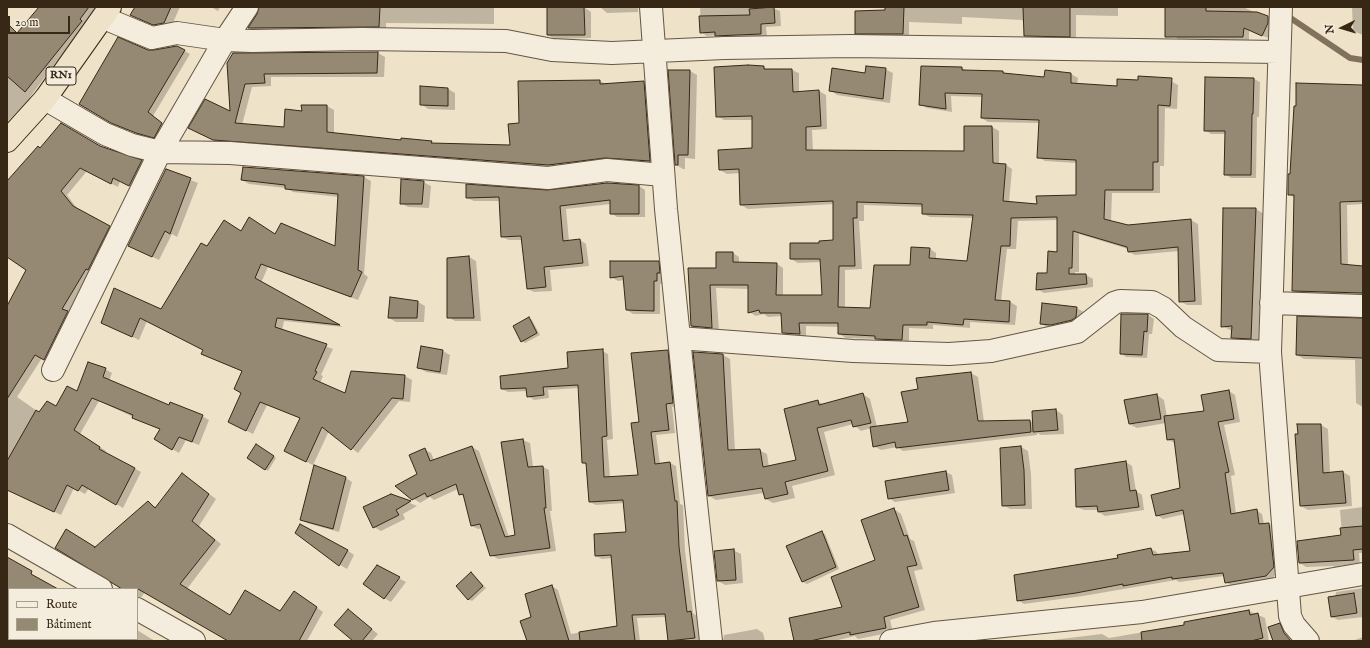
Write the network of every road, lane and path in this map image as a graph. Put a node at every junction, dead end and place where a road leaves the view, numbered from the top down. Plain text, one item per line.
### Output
1 (247, 7) edge
2 (651, 7) edge
3 (107, 12) edge
4 (1281, 15) edge
5 (225, 40) junction
6 (654, 51) junction
7 (1280, 52) junction
8 (44, 99) junction
9 (7, 141) edge
10 (160, 152) junction
11 (663, 175) junction
12 (1271, 303) junction
13 (1363, 306) edge
14 (679, 338) junction
15 (1270, 352) junction
16 (53, 370) dead end
17 (7, 535) edge
18 (1363, 574) edge
19 (99, 588) edge
20 (1287, 588) junction
21 (138, 611) edge
22 (194, 641) edge
23 (712, 641) edge
24 (891, 641) edge
25 (1308, 641) edge

1 - 5 street
2 - 6 street
3 - 5 street
3 - 8 highway, RN1
4 - 7 street
5 - 6 street
5 - 10 street
6 - 7 street
6 - 11 street
7 - 12 street
8 - 9 highway, RN1
8 - 10 street
10 - 11 street
10 - 16 street
11 - 14 street
12 - 13 street
12 - 15 street
14 - 15 street
14 - 23 street
15 - 20 street
17 - 19 street
18 - 20 street
20 - 24 street
20 - 25 street
21 - 22 street

